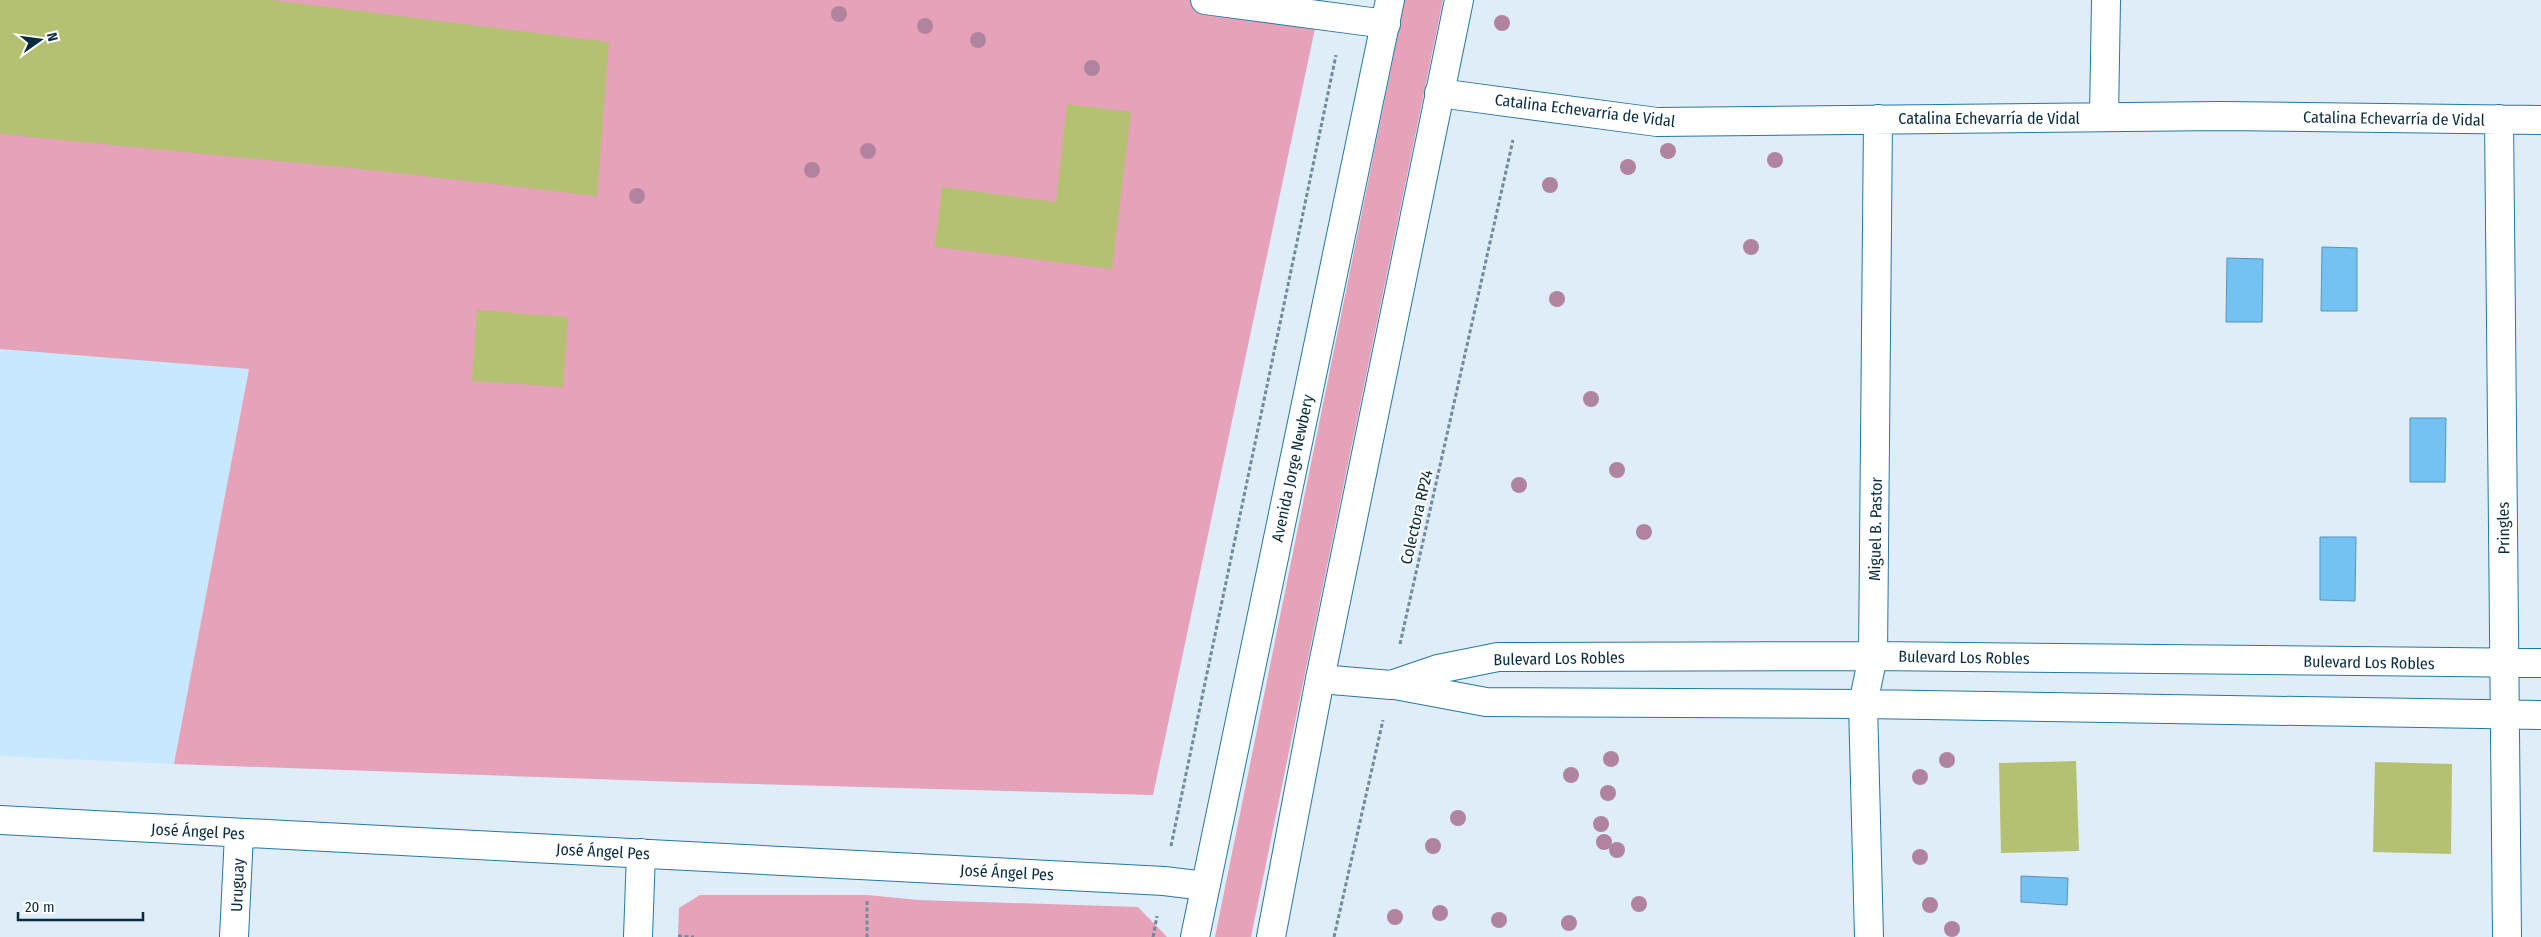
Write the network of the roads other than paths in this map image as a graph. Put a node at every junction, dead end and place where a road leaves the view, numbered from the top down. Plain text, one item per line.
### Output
1 (1205, 0) edge
2 (1459, 0) edge
3 (2106, 0) edge
4 (1388, 12) edge
5 (1439, 93) junction
6 (2104, 117) junction
7 (1878, 119) junction
8 (2499, 119) junction
9 (2541, 120) edge
10 (1874, 656) junction
11 (2541, 663) edge
12 (2505, 664) junction
13 (1320, 679) junction
14 (1391, 685) junction
15 (1862, 704) junction
16 (2505, 715) junction
17 (2541, 715) edge
18 (0, 820) edge
19 (239, 834) junction
20 (641, 853) junction
21 (1205, 886) junction
22 (234, 937) edge
23 (638, 937) edge
24 (1195, 937) edge
25 (1270, 937) edge
26 (1869, 937) edge
27 (2507, 937) edge

1 - 4 street
2 - 5 street
3 - 6 street
4 - 21 street, Avenida Jorge Newbery
5 - 7 street, Catalina Echevarría de Vidal
5 - 13 street
6 - 7 street, Catalina Echevarría de Vidal
6 - 8 street, Catalina Echevarría de Vidal
7 - 10 street, Miguel B. Pastor
8 - 9 street, Catalina Echevarría de Vidal
8 - 12 street, Pringles
10 - 12 street, Bulevard Los Robles
10 - 14 street, Bulevard Los Robles
10 - 15 street, Miguel B. Pastor
11 - 12 street, Bulevard Los Robles
12 - 16 street, Pringles
13 - 14 street, Bulevard Los Robles
13 - 25 street
14 - 15 street, Bulevard Los Robles
15 - 16 street, Bulevard Los Robles
15 - 26 street, Miguel B. Pastor
16 - 17 street, Bulevard Los Robles
16 - 27 street, Pringles
18 - 19 street, José Ángel Pes
19 - 20 street, José Ángel Pes
19 - 22 street, Uruguay
20 - 21 street, José Ángel Pes
20 - 23 street
21 - 24 street, Avenida Jorge Newbery

